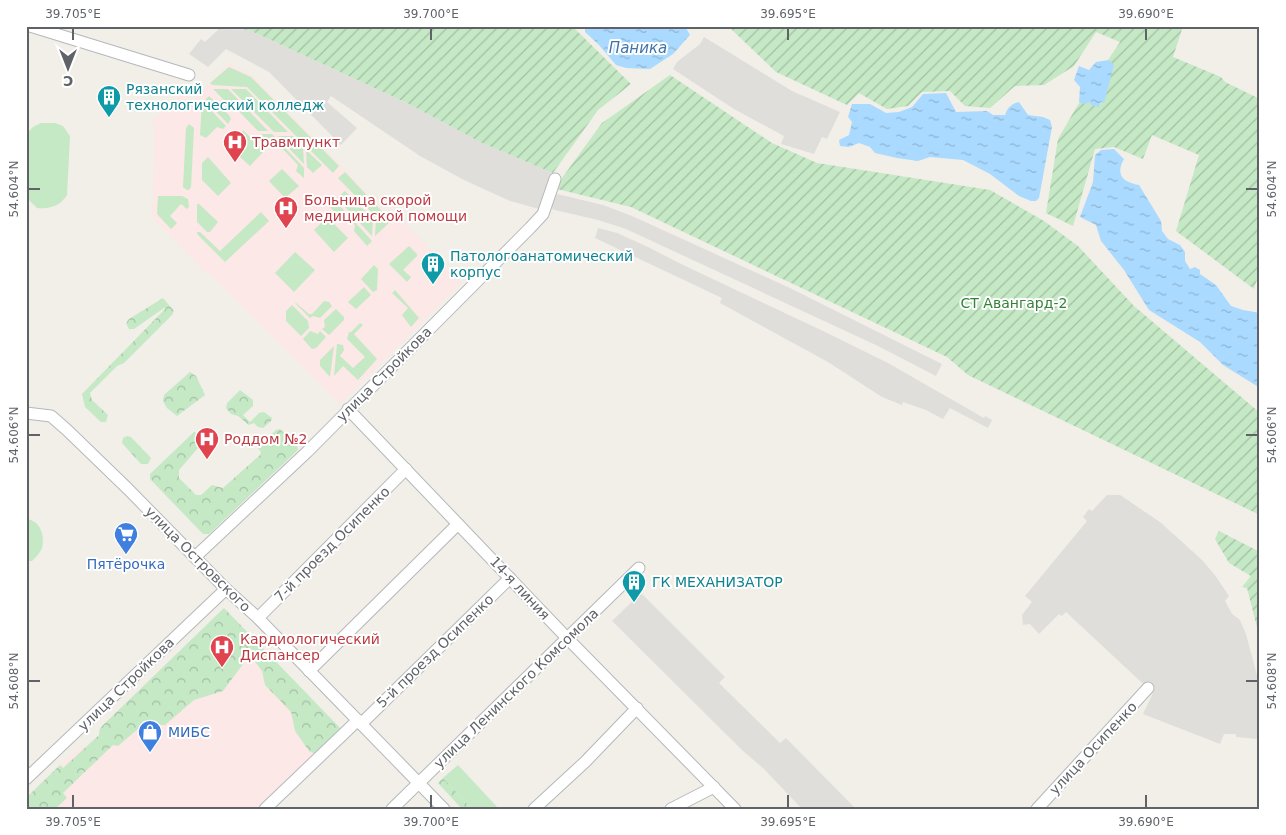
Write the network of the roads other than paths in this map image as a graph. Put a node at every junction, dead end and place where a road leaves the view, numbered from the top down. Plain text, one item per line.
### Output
1 (30, 26) edge
2 (189, 75) dead end
3 (556, 179) dead end
4 (348, 409) junction
5 (26, 413) edge
6 (406, 469) junction
7 (458, 524) junction
8 (196, 557) junction
9 (640, 568) dead end
10 (510, 578) junction
11 (226, 590) junction
12 (258, 618) junction
13 (567, 638) junction
14 (309, 671) junction
15 (1148, 688) dead end
16 (637, 708) junction
17 (359, 722) junction
18 (26, 779) edge
19 (419, 783) junction
20 (714, 787) junction
21 (265, 809) edge
22 (392, 809) edge
23 (444, 809) edge
24 (534, 809) edge
25 (671, 809) edge
26 (735, 809) edge
27 (1037, 809) edge

1 - 2 street
3 - 4 street, улица Стройкова
4 - 6 street, 14-я линия
4 - 8 street, улица Стройкова
5 - 8 street, улица Островского
6 - 7 street, 14-я линия
6 - 12 street, 7-й проезд Осипенко
7 - 10 street, 14-я линия
7 - 14 street
8 - 11 street, улица Островского
9 - 13 street, улица Ленинского Комсомола
10 - 13 street, 14-я линия
10 - 17 street, 5-й проезд Осипенко
11 - 12 street, улица Островского
11 - 18 street, улица Стройкова
12 - 14 street, улица Островского
13 - 16 street, 14-я линия
13 - 19 street, улица Ленинского Комсомола
14 - 17 street, улица Островского
15 - 27 street, улица Осипенко
16 - 20 street, 14-я линия
16 - 24 street
17 - 19 street, улица Островского
17 - 21 street, 5-й проезд Осипенко
19 - 22 street, улица Ленинского Комсомола
19 - 23 street, улица Островского
20 - 25 street
20 - 26 street, 14-я линия

